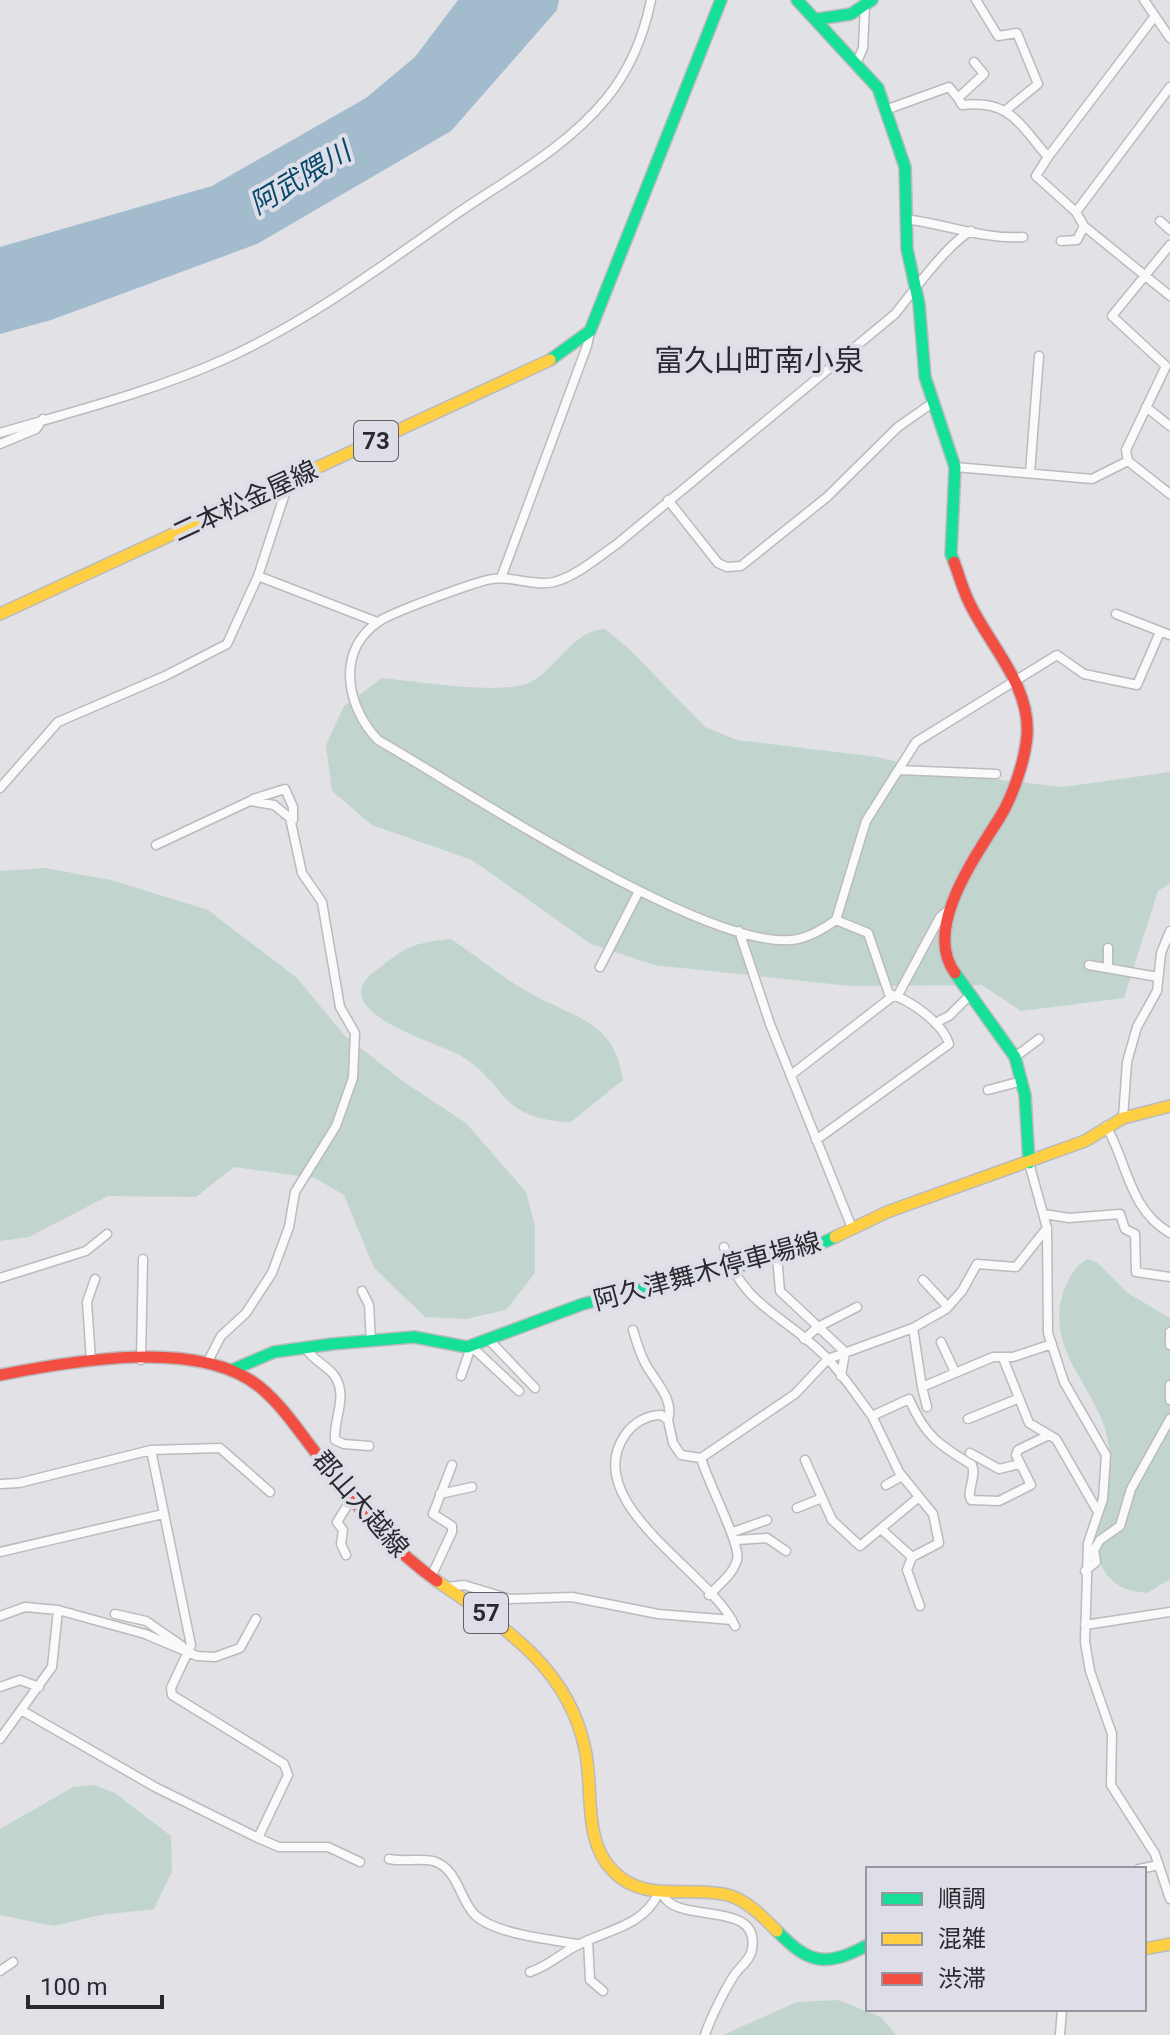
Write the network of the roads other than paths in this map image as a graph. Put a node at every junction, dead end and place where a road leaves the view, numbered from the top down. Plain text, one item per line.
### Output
1 (651, 0) edge
2 (721, 0) edge
3 (797, 0) edge
4 (976, 0) edge
5 (1144, 0) edge
6 (867, 2) edge
7 (818, 19) junction
8 (1157, 19) junction
9 (1170, 27) edge
10 (1170, 38) edge
11 (974, 62) dead end
12 (856, 64) junction
13 (1170, 87) edge
14 (958, 98) junction
15 (888, 109) junction
16 (1006, 110) junction
17 (1048, 157) junction
18 (1076, 212) junction
19 (905, 219) junction
20 (1160, 221) dead end
21 (1084, 226) junction
22 (1170, 230) edge
23 (971, 231) junction
24 (1023, 237) dead end
25 (1061, 241) dead end
26 (1170, 245) edge
27 (1145, 275) junction
28 (913, 288) junction
29 (1170, 296) edge
30 (590, 331) junction
31 (1039, 356) dead end
32 (1168, 366) edge
33 (931, 404) junction
34 (1146, 407) junction
35 (43, 418) junction
36 (1170, 426) edge
37 (0, 433) edge
38 (0, 444) edge
39 (1128, 461) junction
40 (955, 467) junction
41 (1030, 473) junction
42 (289, 481) junction
43 (1170, 494) edge
44 (668, 500) junction
45 (258, 576) junction
46 (501, 578) junction
47 (0, 614) edge
48 (1116, 614) dead end
49 (377, 622) junction
50 (1160, 632) junction
51 (1170, 635) edge
52 (1015, 681) junction
53 (899, 770) junction
54 (996, 774) dead end
55 (0, 788) edge
56 (250, 801) junction
57 (293, 821) junction
58 (156, 845) dead end
59 (638, 893) junction
60 (952, 907) junction
61 (836, 920) junction
62 (739, 931) junction
63 (1170, 931) edge
64 (1108, 948) dead end
65 (1089, 965) dead end
66 (600, 967) dead end
67 (1108, 967) junction
68 (1170, 974) edge
69 (1158, 975) junction
70 (970, 995) junction
71 (896, 996) junction
72 (935, 1023) junction
73 (1039, 1039) dead end
74 (1015, 1057) junction
75 (791, 1075) junction
76 (1022, 1081) junction
77 (988, 1090) dead end
78 (1170, 1106) edge
79 (1123, 1118) junction
80 (1106, 1126) junction
81 (816, 1140) junction
82 (1029, 1163) junction
83 (1044, 1214) junction
84 (852, 1228) junction
85 (1047, 1228) junction
86 (1170, 1233) edge
87 (107, 1234) dead end
88 (724, 1247) dead end
89 (777, 1256) junction
90 (143, 1259) dead end
91 (731, 1268) junction
92 (1, 1276) edge
93 (1170, 1277) edge
94 (95, 1279) dead end
95 (923, 1280) dead end
96 (362, 1291) dead end
97 (857, 1307) dead end
98 (948, 1307) junction
99 (818, 1327) junction
100 (913, 1328) junction
101 (633, 1330) dead end
102 (1170, 1332) edge
103 (804, 1339) junction
104 (490, 1341) junction
105 (371, 1342) junction
106 (941, 1342) dead end
107 (1052, 1344) junction
108 (1170, 1345) edge
109 (471, 1346) junction
110 (305, 1347) junction
111 (845, 1352) junction
112 (1003, 1358) junction
113 (828, 1359) junction
114 (91, 1360) junction
115 (141, 1360) junction
116 (207, 1363) junction
117 (232, 1370) junction
118 (955, 1372) junction
119 (0, 1375) edge
120 (461, 1376) dead end
121 (841, 1376) junction
122 (1170, 1385) edge
123 (922, 1387) junction
124 (535, 1388) dead end
125 (519, 1391) dead end
126 (1017, 1399) junction
127 (1170, 1400) edge
128 (927, 1407) dead end
129 (872, 1416) junction
130 (968, 1419) dead end
131 (1170, 1419) edge
132 (668, 1420) junction
133 (1049, 1435) junction
134 (369, 1446) dead end
135 (151, 1450) junction
136 (970, 1453) dead end
137 (701, 1458) junction
138 (805, 1460) dead end
139 (1020, 1464) junction
140 (452, 1465) dead end
141 (902, 1476) junction
142 (0, 1484) edge
143 (886, 1485) dead end
144 (472, 1487) dead end
145 (270, 1492) dead end
146 (440, 1494) junction
147 (919, 1497) junction
148 (352, 1498) junction
149 (822, 1498) junction
150 (797, 1508) dead end
151 (1098, 1512) junction
152 (163, 1514) junction
153 (767, 1520) dead end
154 (881, 1529) junction
155 (735, 1536) junction
156 (786, 1551) dead end
157 (0, 1552) edge
158 (346, 1555) dead end
159 (912, 1557) junction
160 (1085, 1571) junction
161 (431, 1577) junction
162 (447, 1587) junction
163 (709, 1595) junction
164 (920, 1606) dead end
165 (58, 1610) junction
166 (1170, 1612) edge
167 (115, 1614) dead end
168 (0, 1616) edge
169 (256, 1619) dead end
170 (1085, 1625) junction
171 (190, 1653) junction
172 (0, 1687) edge
173 (39, 1687) junction
174 (21, 1710) junction
175 (0, 1739) edge
176 (258, 1838) junction
177 (389, 1859) dead end
178 (360, 1862) dead end
179 (1159, 1865) junction
180 (1146, 1868) edge
181 (661, 1894) junction
182 (1170, 1899) edge
183 (588, 1940) junction
184 (578, 1944) junction
185 (1170, 1944) edge
186 (866, 1946) edge
187 (1146, 1949) edge
188 (13, 1962) dead end
189 (0, 1971) edge
190 (530, 1972) dead end
191 (603, 1991) dead end
192 (1062, 2011) edge
193 (705, 2035) edge
194 (1060, 2035) edge

1 - 35 street
2 - 30 main road
3 - 7 main road
4 - 16 street
5 - 8 street
6 - 7 main road
6 - 12 street
7 - 12 main road
8 - 9 street
8 - 10 street
8 - 17 street
11 - 14 street
12 - 15 main road
13 - 18 street
14 - 15 street
14 - 16 street
15 - 19 main road
16 - 17 street
17 - 18 street
18 - 21 street
19 - 23 street
19 - 28 main road
20 - 22 street
21 - 25 street
21 - 27 street
23 - 24 street
23 - 28 street
26 - 27 street
27 - 29 street
27 - 32 street
28 - 33 main road
28 - 44 street
30 - 42 main road, 二本松金屋線 / 73
30 - 46 street
31 - 41 street
32 - 34 street
33 - 40 main road
33 - 44 street
34 - 36 street
34 - 39 street
35 - 37 street
35 - 38 street
39 - 41 street
39 - 43 street
40 - 41 street
40 - 52 main road
42 - 45 street
42 - 47 main road, 二本松金屋線 / 73
44 - 46 street
45 - 49 street
45 - 55 street
46 - 49 street
48 - 50 street
49 - 59 street
50 - 51 street
50 - 52 street
52 - 53 street
52 - 60 main road
53 - 54 street
53 - 61 street
56 - 57 street
56 - 57 street
56 - 58 street
57 - 116 street
59 - 62 street
59 - 66 street
60 - 70 main road
60 - 71 street
61 - 62 street
61 - 71 street
62 - 75 street
63 - 69 street
64 - 67 street
65 - 67 street
67 - 69 street
68 - 69 street
69 - 79 street
70 - 72 street
70 - 74 main road
71 - 72 street
71 - 75 street
72 - 81 street
73 - 74 street
74 - 76 main road
75 - 81 street
76 - 77 street
76 - 82 main road
78 - 79 main road, 阿久津舞木停車場線
79 - 80 main road, 阿久津舞木停車場線
80 - 82 main road, 阿久津舞木停車場線
80 - 86 street
81 - 84 street
82 - 83 street
82 - 84 main road, 阿久津舞木停車場線
83 - 85 street
83 - 93 street
84 - 89 main road, 阿久津舞木停車場線
85 - 98 street
85 - 107 street
87 - 92 street
88 - 91 street
89 - 91 main road, 阿久津舞木停車場線
89 - 99 street
90 - 115 street
91 - 103 street
91 - 104 main road, 阿久津舞木停車場線
94 - 114 street
95 - 98 street
96 - 105 street
97 - 99 street
98 - 100 street
99 - 103 street
99 - 111 street
100 - 111 street
100 - 123 street
101 - 132 street
102 - 108 street
103 - 113 street
104 - 109 main road, 阿久津舞木停車場線
104 - 124 street
105 - 109 main road, 阿久津舞木停車場線
105 - 110 main road, 阿久津舞木停車場線
106 - 118 street
107 - 112 street
107 - 151 street
109 - 120 street
109 - 125 street
110 - 117 main road, 阿久津舞木停車場線
110 - 134 street
111 - 113 street
111 - 121 street
112 - 118 street
112 - 126 street
113 - 121 street
113 - 137 street
114 - 115 main road, 郡山大越線 / 57
114 - 119 main road, 郡山大越線 / 57
115 - 116 main road, 郡山大越線 / 57
116 - 117 main road, 郡山大越線 / 57
117 - 148 main road, 郡山大越線 / 57
118 - 123 street
121 - 129 street
122 - 127 street
123 - 128 street
126 - 130 street
126 - 133 street
129 - 139 street
129 - 141 street
131 - 160 street
132 - 137 street
132 - 163 street
133 - 139 street
133 - 151 street
135 - 142 street
135 - 145 street
135 - 152 street
136 - 139 street
137 - 155 street
138 - 149 street
140 - 146 street
141 - 143 street
141 - 147 street
144 - 146 street
146 - 161 street
147 - 154 street
147 - 159 street
148 - 158 street
148 - 161 main road, 郡山大越線 / 57
149 - 150 street
149 - 154 street
151 - 160 street
152 - 157 street
152 - 171 street
153 - 155 street
154 - 159 street
155 - 156 street
155 - 163 street
159 - 164 street
160 - 170 street
161 - 162 main road, 郡山大越線 / 57
162 - 163 street
162 - 181 main road, 郡山大越線 / 57
165 - 168 street
165 - 171 street
165 - 173 street
166 - 170 street
167 - 171 street
169 - 171 street
170 - 179 street
171 - 176 street
172 - 173 street
173 - 174 street
174 - 175 street
174 - 176 street
176 - 178 street
177 - 184 street
179 - 180 street
179 - 182 street
181 - 183 street
181 - 186 main road, 郡山大越線 / 57
181 - 193 street
183 - 184 street
183 - 191 street
184 - 190 street
185 - 187 main road
188 - 189 street
192 - 194 street

